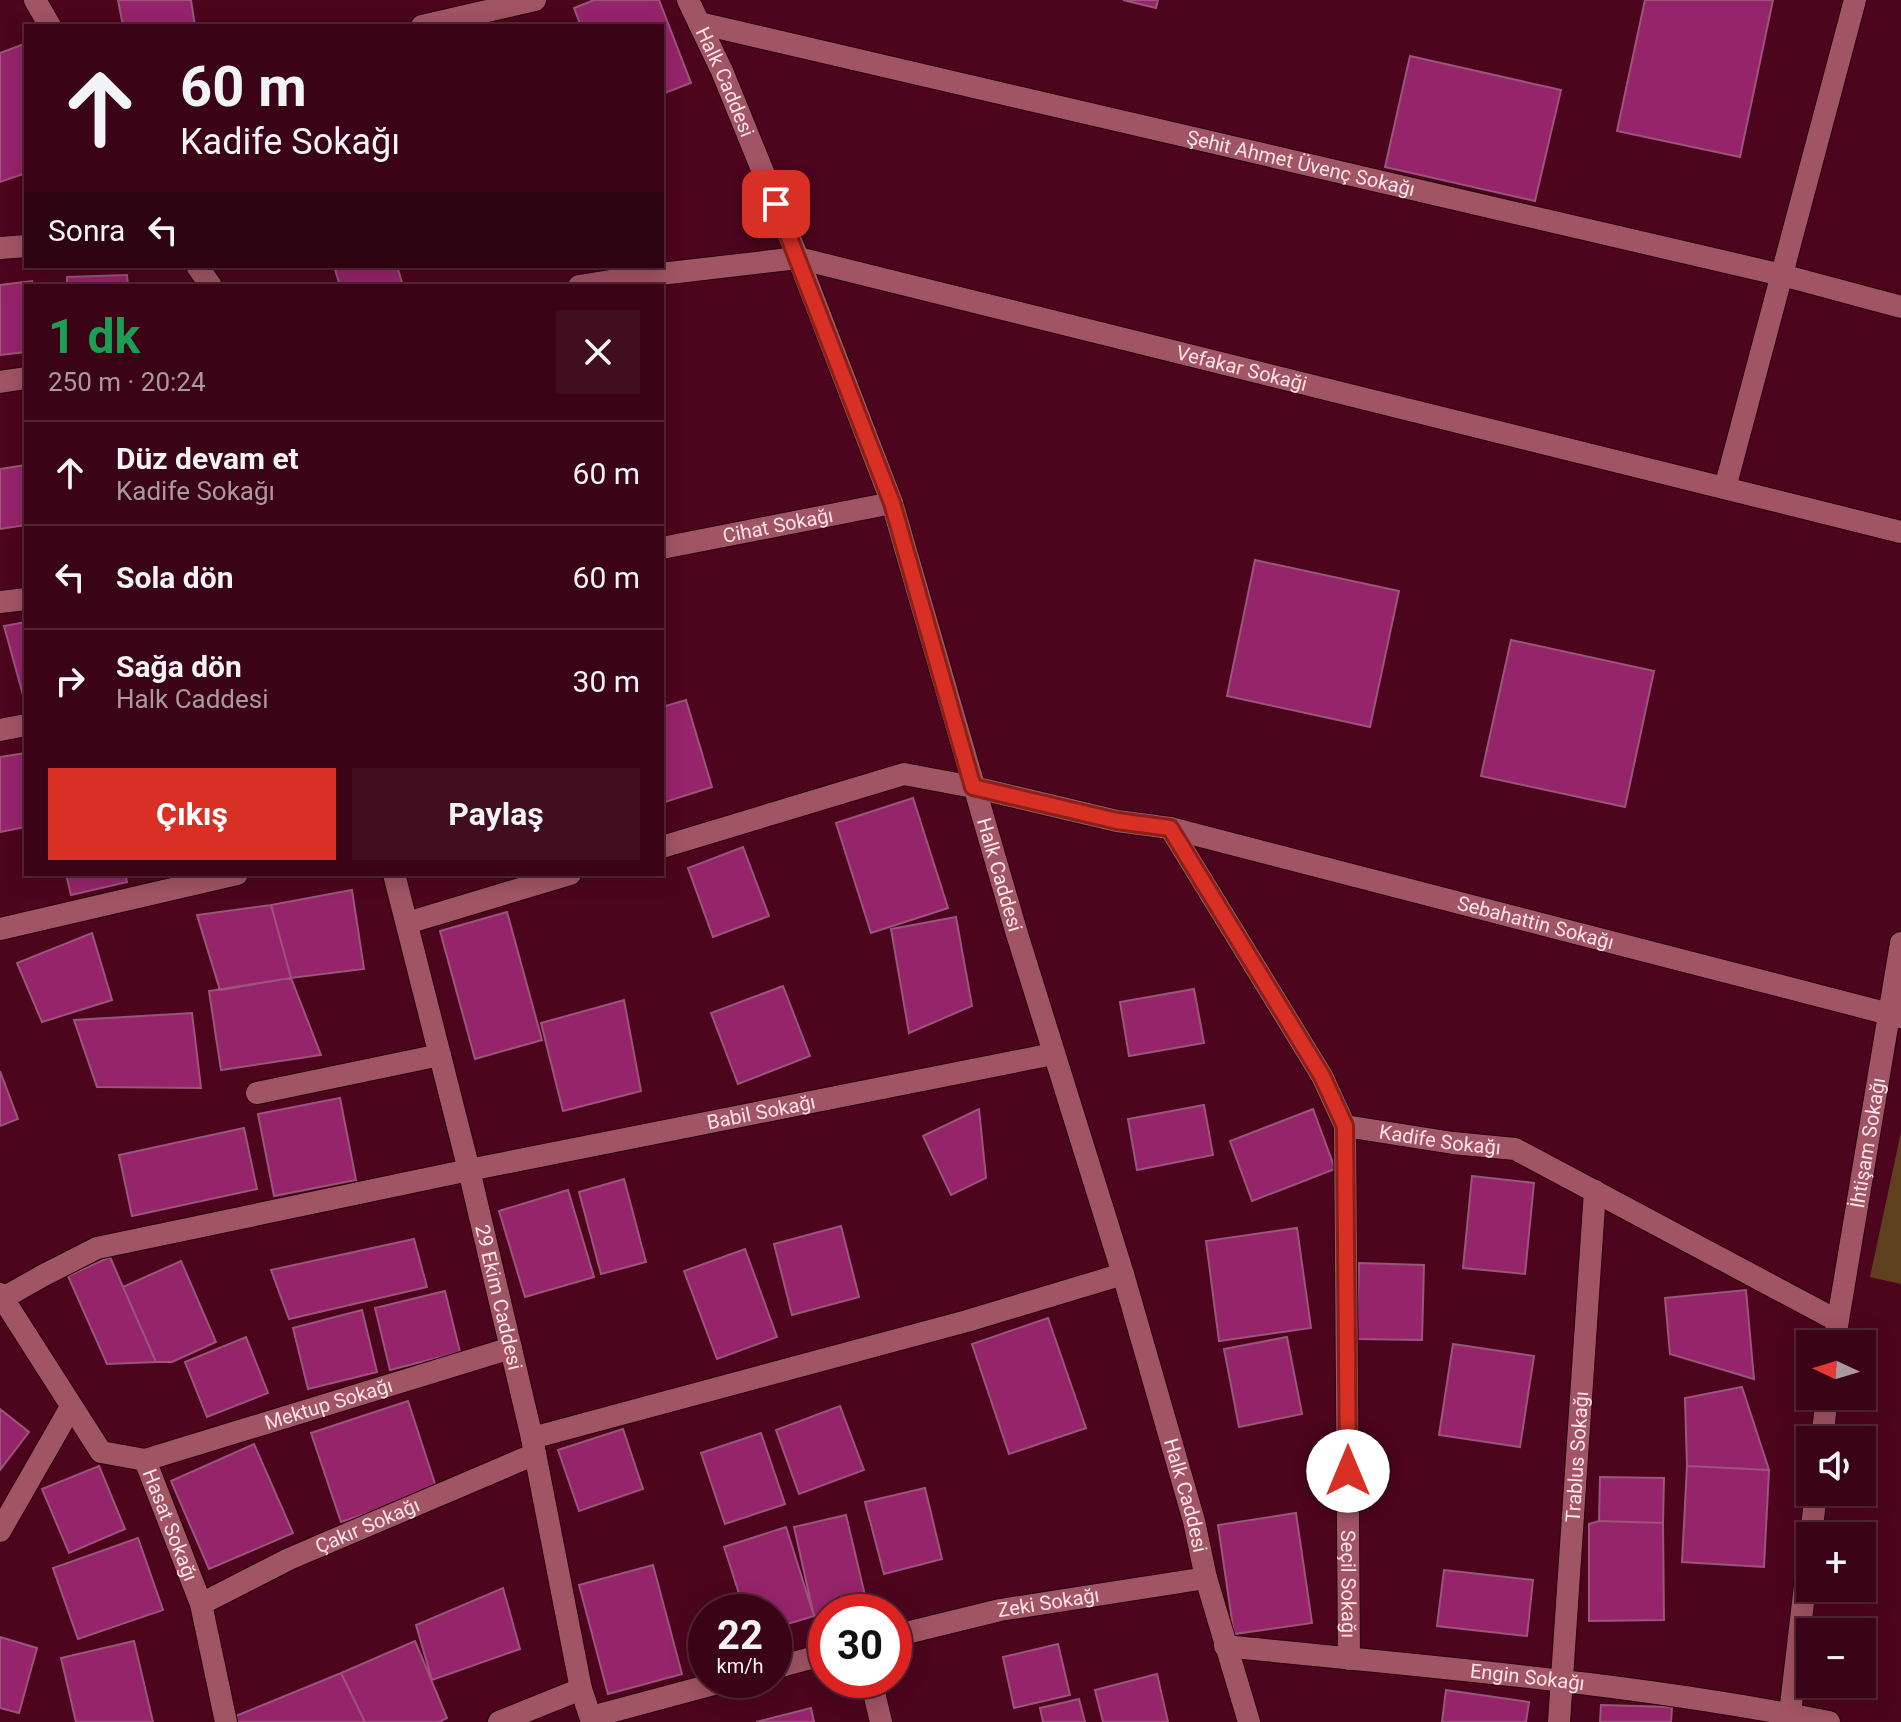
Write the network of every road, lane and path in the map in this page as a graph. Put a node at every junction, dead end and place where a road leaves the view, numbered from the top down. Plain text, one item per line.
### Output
1 (35, 0) edge
2 (535, 0) edge
3 (688, 0) edge
4 (1855, 0) edge
5 (699, 23) junction
6 (49, 24) edge
7 (431, 24) edge
8 (24, 246) edge
9 (0, 248) edge
10 (798, 258) junction
11 (1782, 275) junction
12 (591, 284) edge
13 (1901, 307) edge
14 (24, 378) edge
15 (0, 382) edge
16 (1725, 488) junction
17 (892, 503) junction
18 (1901, 532) edge
19 (664, 548) edge
20 (24, 599) edge
21 (0, 602) edge
22 (24, 725) edge
23 (0, 730) edge
24 (973, 787) junction
25 (1170, 828) junction
26 (664, 846) edge
27 (228, 876) edge
28 (395, 876) edge
29 (563, 876) edge
30 (407, 923) junction
31 (0, 929) edge
32 (1901, 943) edge
33 (1895, 1016) edge
34 (1053, 1054) junction
35 (440, 1055) junction
36 (257, 1093) dead end
37 (1345, 1126) junction
38 (469, 1170) junction
39 (1595, 1191) junction
40 (1123, 1274) junction
41 (1, 1298) edge
42 (1836, 1320) junction
43 (1835, 1330) edge
44 (511, 1348) junction
45 (71, 1407) junction
46 (534, 1446) junction
47 (145, 1460) junction
48 (0, 1531) edge
49 (1206, 1578) junction
50 (1803, 1602) edge
51 (201, 1604) junction
52 (912, 1632) edge
53 (1225, 1646) junction
54 (1349, 1659) junction
55 (1561, 1680) junction
56 (581, 1689) junction
57 (688, 1692) edge
58 (875, 1698) edge
59 (1789, 1718) edge
60 (591, 1719) edge
61 (226, 1722) edge
62 (499, 1722) edge
63 (881, 1722) edge
64 (1249, 1722) edge
65 (1559, 1722) edge
66 (1829, 1722) edge

1 - 6 street
2 - 7 street
3 - 5 street, Halk Caddesi
4 - 11 street
5 - 10 street, Halk Caddesi
5 - 11 street, Şehit Ahmet Üvenç Sokağı
8 - 9 street
10 - 12 street, Vefakar Sokaği
10 - 16 street, Vefakar Sokaği
10 - 17 street, Halk Caddesi
11 - 13 street, Şehit Ahmet Üvenç Sokağı
11 - 16 street
14 - 15 street
16 - 18 street, Vefakar Sokaği
17 - 19 street, Cihat Sokağı
17 - 24 street, Halk Caddesi
20 - 21 street
22 - 23 street
24 - 25 street, Sebahattin Sokağı
24 - 26 street, Sebahattin Sokağı
24 - 34 street, Halk Caddesi
25 - 33 street, Sebahattin Sokağı
25 - 37 street
27 - 31 street
28 - 30 street, 29 Ekim Caddesi
29 - 30 street
30 - 35 street, 29 Ekim Caddesi
32 - 33 street, İhtişam Sokağı
33 - 42 street, İhtişam Sokağı
34 - 38 street, Babil Sokağı
34 - 40 street, Halk Caddesi
35 - 36 street
35 - 38 street, 29 Ekim Caddesi
37 - 39 street, Kadife Sokağı
37 - 54 street, Seçil Sokağı
38 - 41 street, Babil Sokağı
38 - 44 street, 29 Ekim Caddesi
39 - 42 street, Kadife Sokağı
39 - 55 street, Trablus Sokağı
40 - 46 street, Çakır Sokağı
40 - 49 street, Halk Caddesi
41 - 45 street, Hasat Sokağı
42 - 43 street, İhtişam Sokağı
44 - 46 street, 29 Ekim Caddesi
44 - 47 street, Mektup Sokağı
45 - 47 street, Hasat Sokağı
45 - 48 street
46 - 51 street, Çakır Sokağı
46 - 56 street, 29 Ekim Caddesi
47 - 51 street, Hasat Sokağı
49 - 52 street, Zeki Sokağı
49 - 53 street, Halk Caddesi
50 - 59 street
51 - 61 street, Hasat Sokağı
53 - 54 street, Engin Sokağı
53 - 64 street, Halk Caddesi
54 - 55 street, Engin Sokağı
55 - 59 street, Engin Sokağı
55 - 65 street, Trablus Sokağı
56 - 60 street, 29 Ekim Caddesi
56 - 62 street
57 - 60 street
58 - 63 street
59 - 66 street, Engin Sokağı

